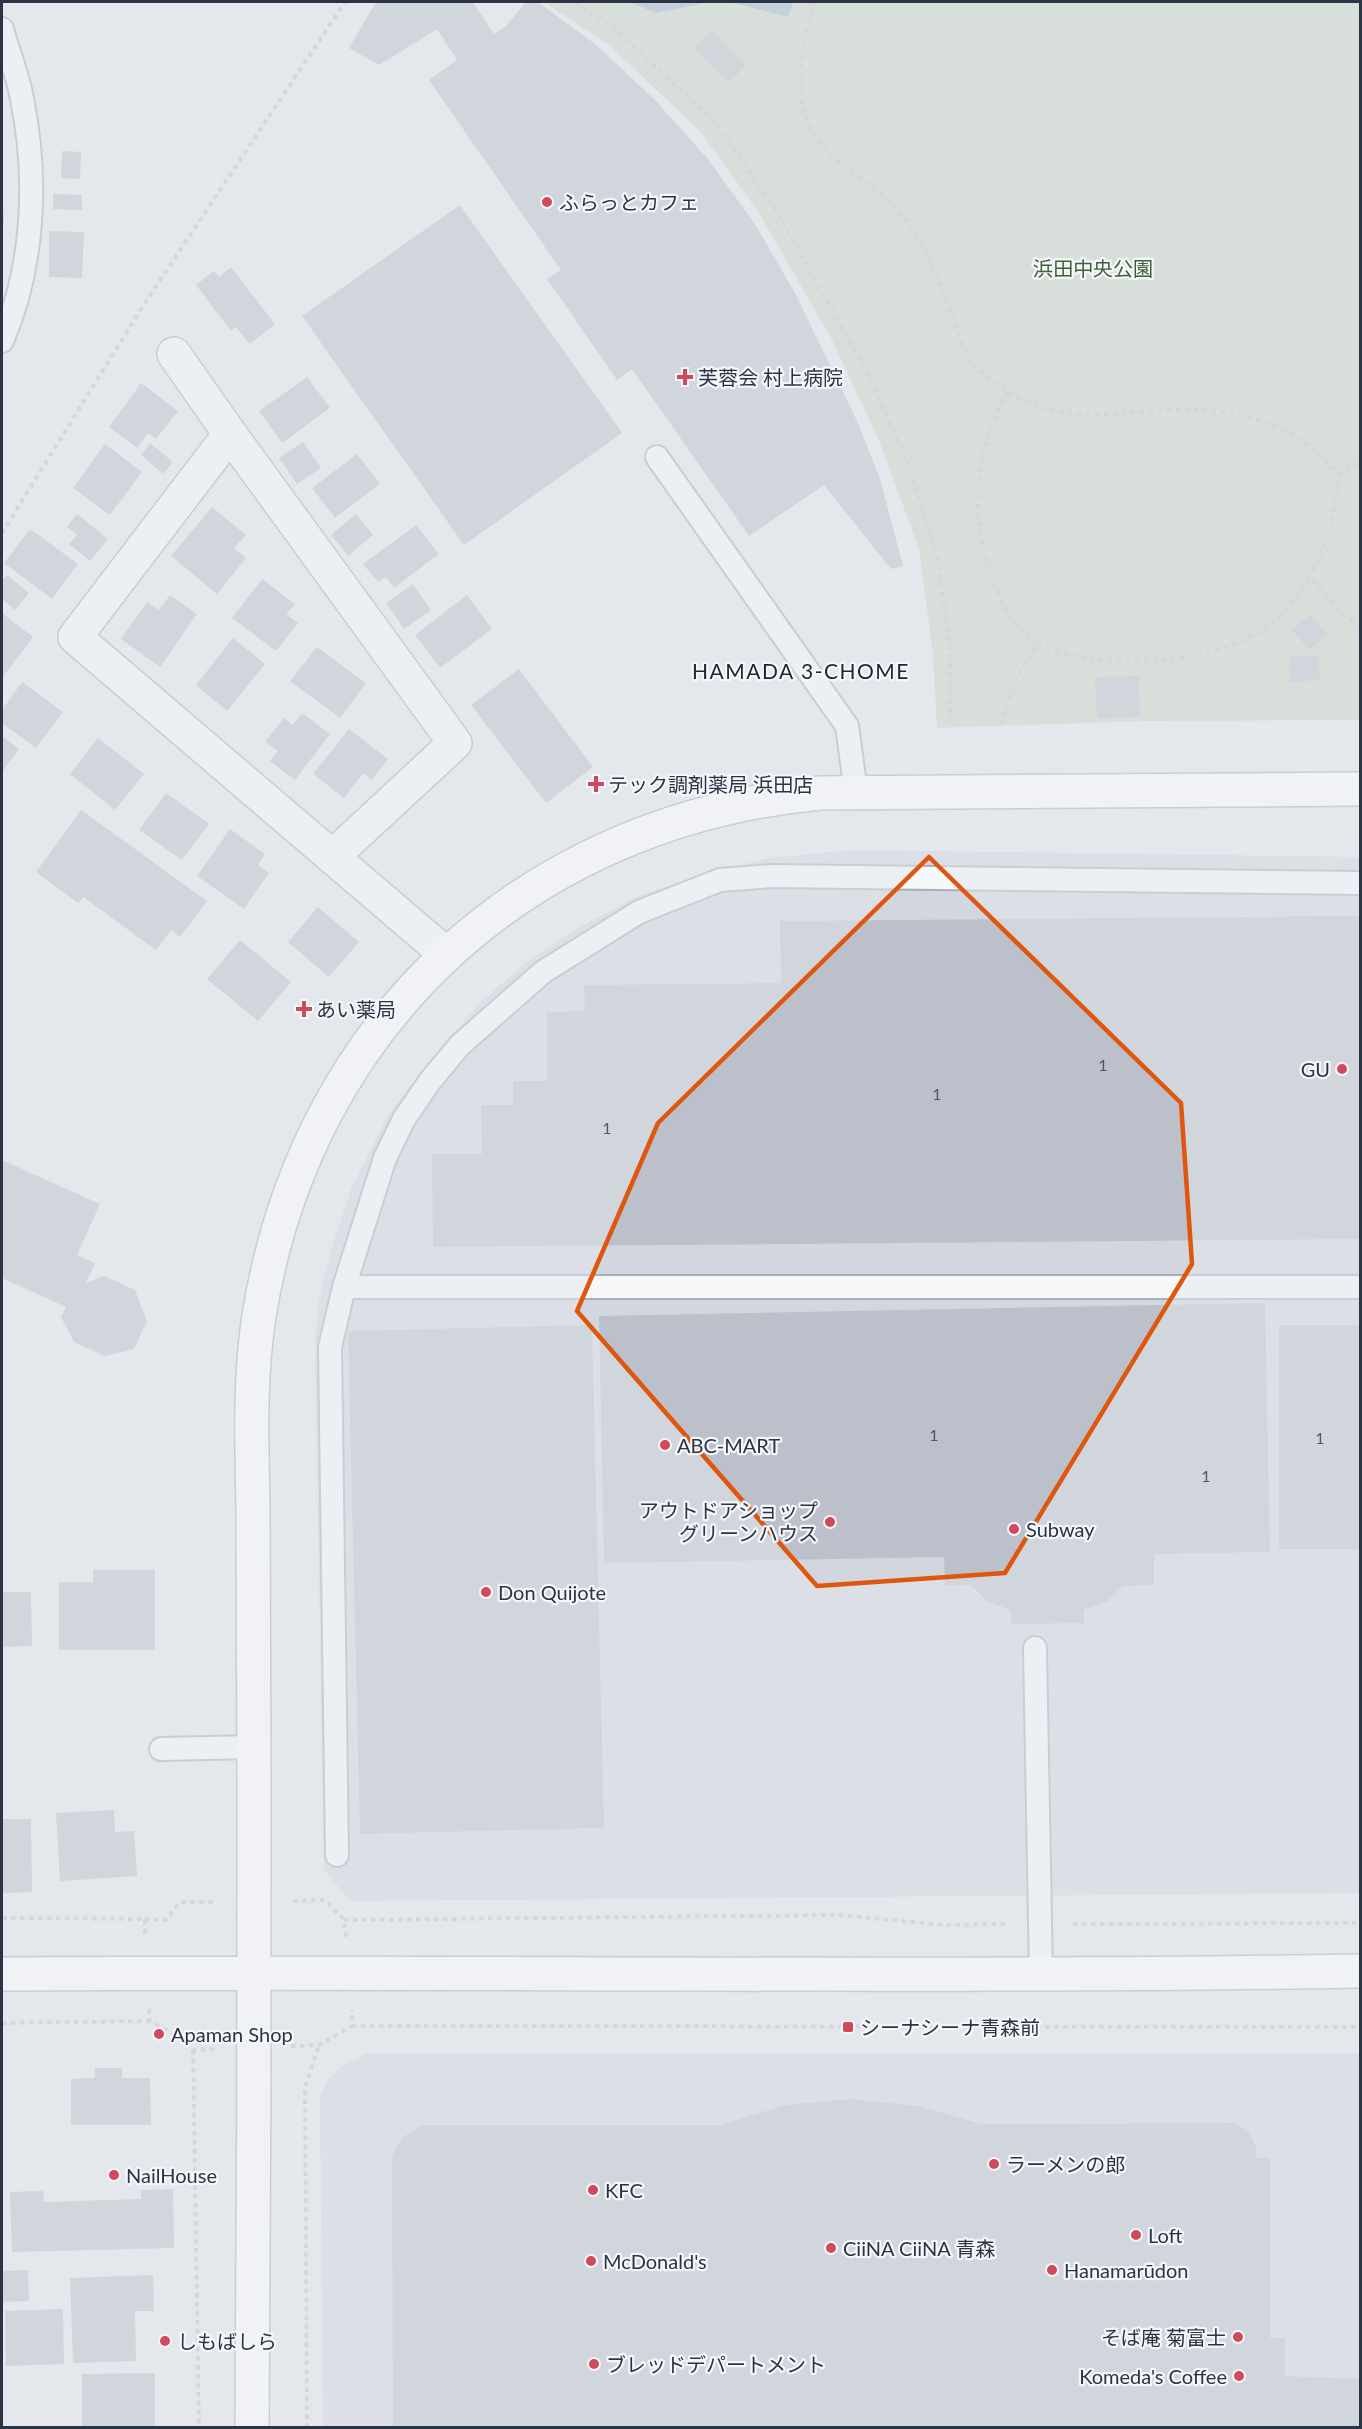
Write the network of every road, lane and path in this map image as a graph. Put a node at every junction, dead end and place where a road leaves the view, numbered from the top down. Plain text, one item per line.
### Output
1 (345, 2) edge
2 (575, 2) edge
3 (814, 2) edge
4 (2, 29) edge
5 (2, 341) edge
6 (174, 354) dead end
7 (1008, 392) junction
8 (230, 434) junction
9 (657, 457) dead end
10 (1360, 463) edge
11 (1339, 474) junction
12 (2, 533) edge
13 (1310, 578) junction
14 (1360, 628) edge
15 (1038, 644) junction
16 (950, 725) dead end
17 (1001, 725) dead end
18 (1360, 789) edge
19 (856, 792) junction
20 (332, 857) junction
21 (1360, 883) edge
22 (447, 955) junction
23 (344, 1287) junction
24 (1360, 1287) edge
25 (1035, 1648) dead end
26 (254, 1747) junction
27 (161, 1749) dead end
28 (337, 1855) dead end
29 (2, 1918) edge
30 (344, 1920) dead end
31 (1360, 1923) edge
32 (1039, 1924) junction
33 (1360, 1971) edge
34 (255, 1972) junction
35 (146, 1973) junction
36 (2, 1974) edge
37 (1041, 1976) junction
38 (150, 2021) dead end
39 (2, 2023) edge
40 (352, 2026) dead end
41 (1360, 2027) edge
42 (319, 2045) dead end
43 (193, 2050) dead end
44 (199, 2427) edge
45 (252, 2427) edge
46 (307, 2427) edge

1 - 12 path
2 - 16 path
3 - 7 path
4 - 5 lane
6 - 8 street
7 - 11 path
7 - 15 path
8 - 20 street
8 - 20 street
9 - 19 lane
10 - 11 path
11 - 13 path
13 - 14 path
13 - 15 path
15 - 17 path
18 - 19 street
19 - 22 street
20 - 22 street
21 - 23 lane
22 - 26 street
23 - 24 lane
23 - 28 lane
25 - 32 lane
26 - 27 lane
26 - 34 street
29 - 35 path
30 - 32 path
31 - 32 path
32 - 37 lane
33 - 37 street
34 - 35 street
34 - 37 street
34 - 45 street
35 - 36 street
38 - 39 path
40 - 41 path
42 - 46 path
43 - 44 path

